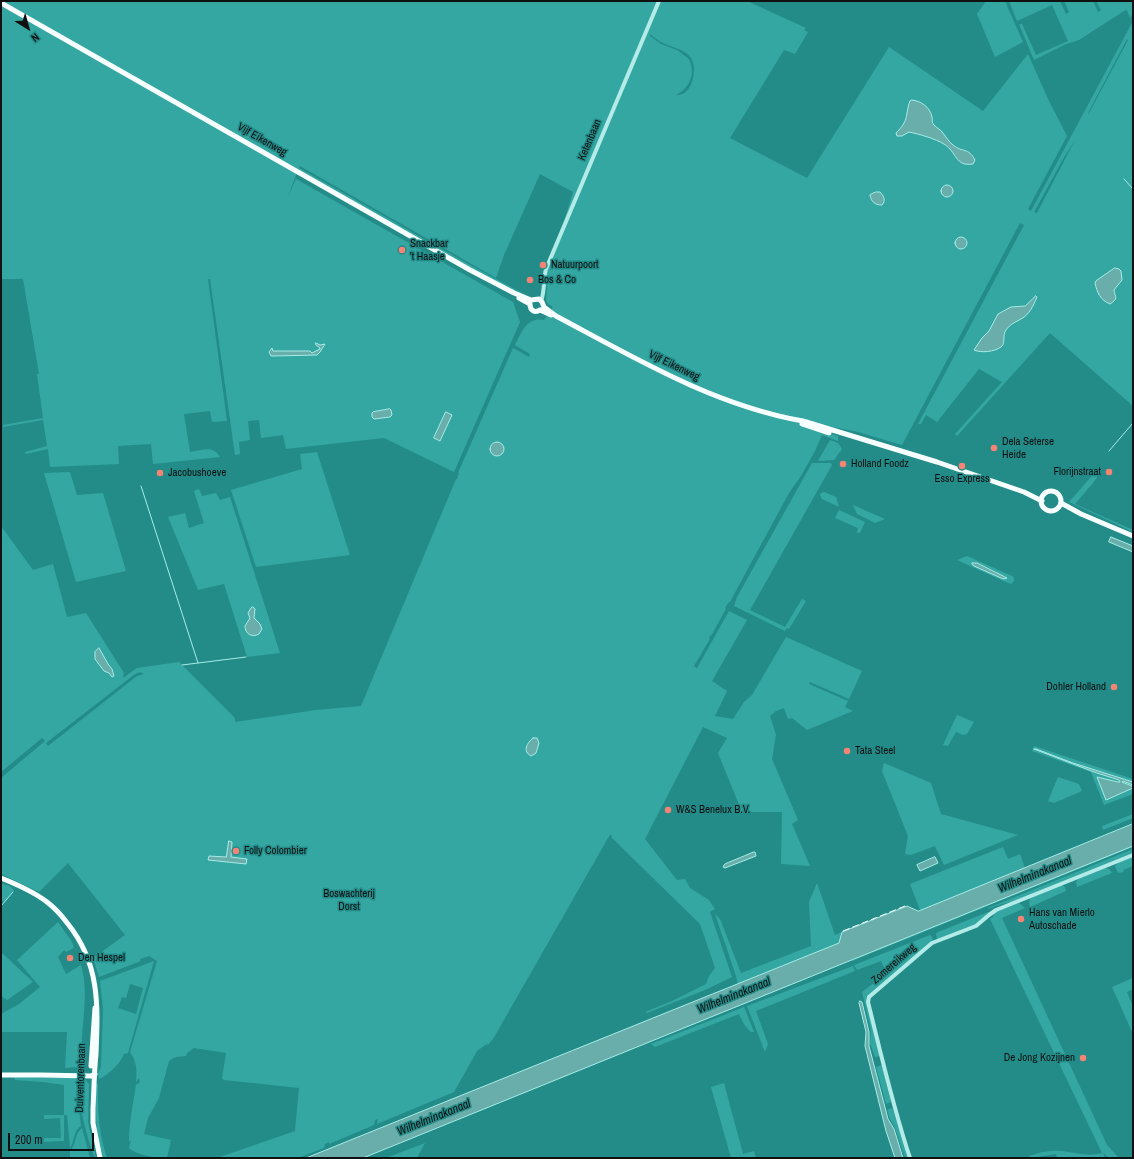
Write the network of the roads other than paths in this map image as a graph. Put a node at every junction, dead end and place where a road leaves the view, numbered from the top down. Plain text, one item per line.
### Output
1 (659, 1) edge
2 (1, 3) edge
3 (537, 303) junction
4 (1043, 498) junction
5 (1060, 505) junction
6 (1133, 536) edge
7 (1133, 856) edge
8 (1, 878) edge
9 (92, 1074) junction
10 (1, 1075) edge
11 (99, 1158) edge
12 (910, 1158) edge

1 - 3 street, Ketenbaan
2 - 3 main road, Vijf Eikenweg
3 - 4 main road, Vijf Eikenweg
4 - 5 main road
4 - 5 main road
5 - 6 main road
7 - 12 street, Zomereikweg
8 - 9 main road, Duiventorenbaan
9 - 10 main road
9 - 11 main road, Duiventorenbaan

